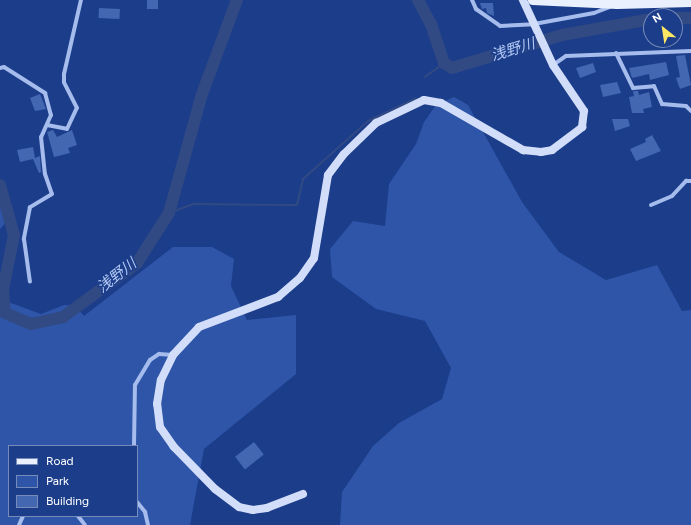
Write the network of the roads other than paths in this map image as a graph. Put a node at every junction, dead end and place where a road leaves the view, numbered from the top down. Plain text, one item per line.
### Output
1 (81, 0) edge
2 (472, 0) edge
3 (524, 0) edge
4 (532, 0) edge
5 (691, 2) edge
6 (617, 4) junction
7 (535, 27) junction
8 (691, 52) edge
9 (616, 53) junction
10 (553, 65) junction
11 (0, 68) edge
12 (691, 111) edge
13 (47, 125) junction
14 (691, 181) edge
15 (651, 205) dead end
16 (30, 282) dead end
17 (173, 355) junction
18 (134, 445) edge
19 (302, 494) dead end
20 (138, 503) edge
21 (148, 525) edge

1 - 13 street
2 - 7 street
3 - 7 street
4 - 6 main road
5 - 6 main road
6 - 7 street
7 - 10 street
8 - 9 street
9 - 10 street
9 - 12 street
10 - 17 street
11 - 13 street
13 - 16 street
14 - 15 street
17 - 18 street
17 - 19 street
20 - 21 street

